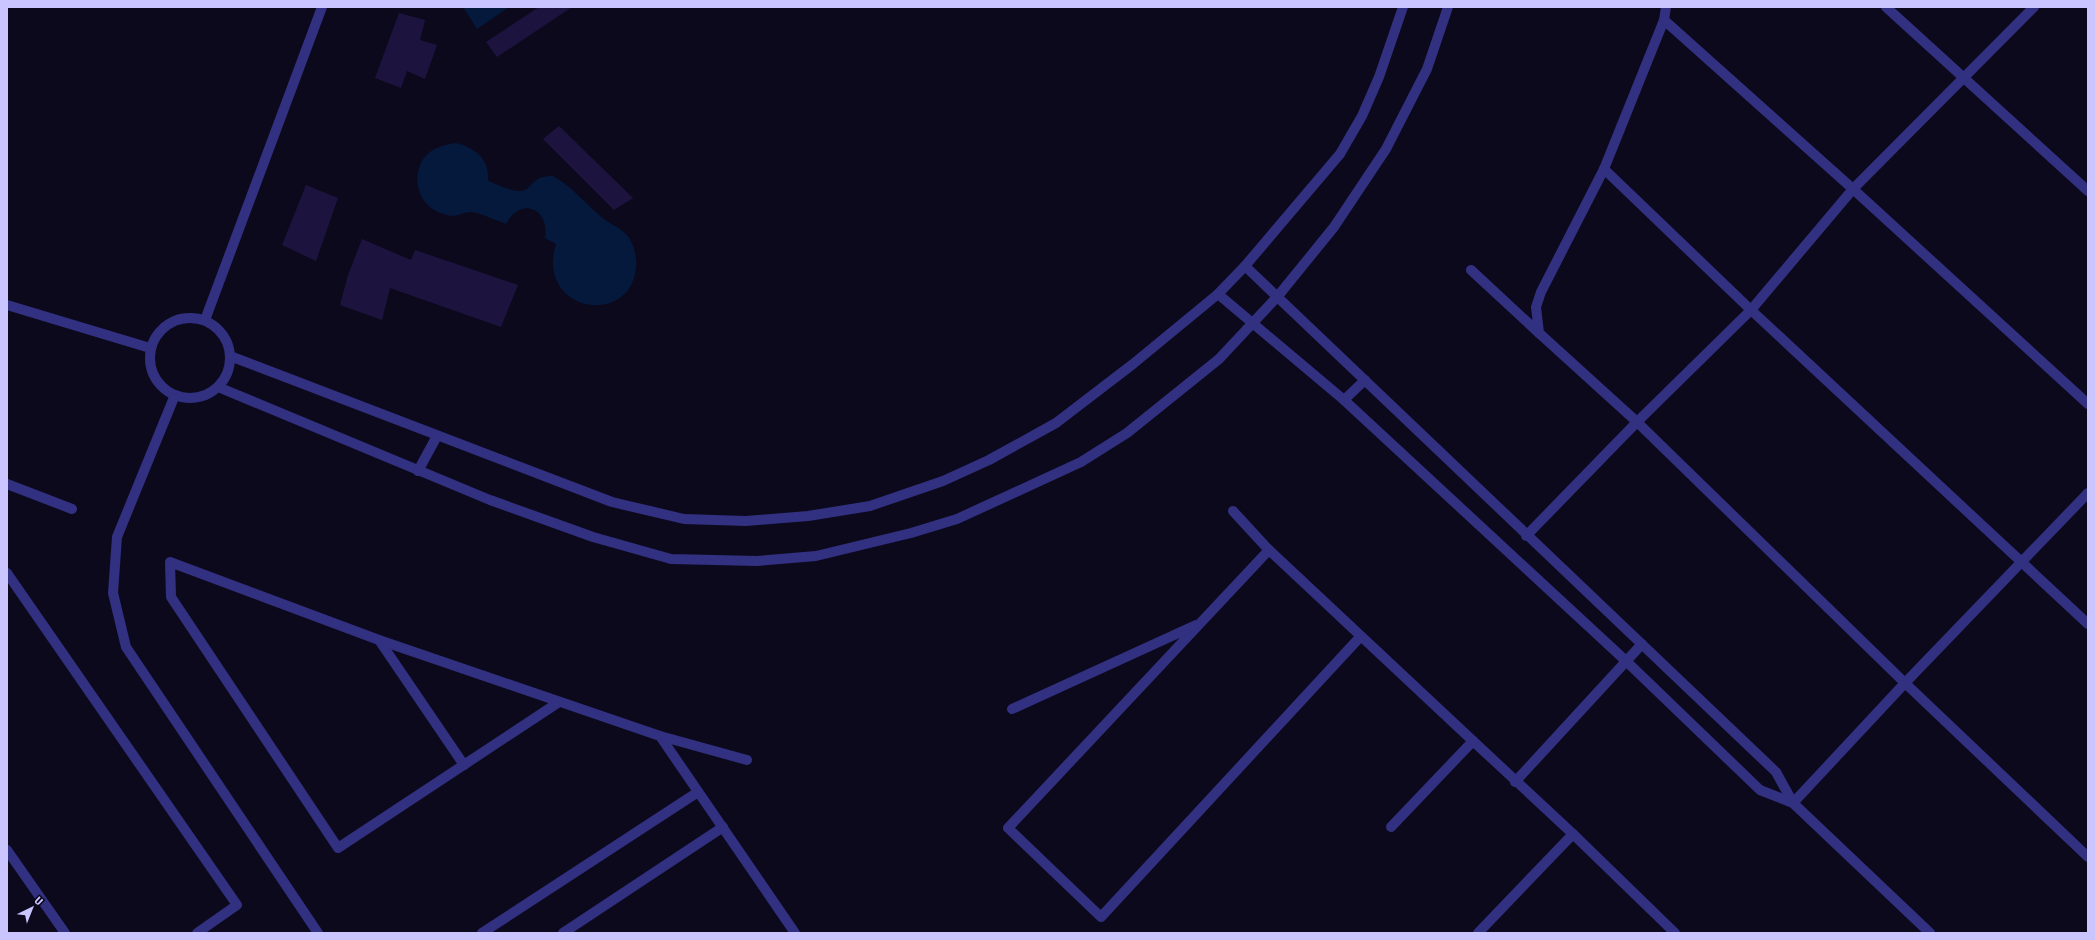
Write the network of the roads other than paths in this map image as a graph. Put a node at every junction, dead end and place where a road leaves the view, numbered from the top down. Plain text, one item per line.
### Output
1 (322, 7) edge
2 (1403, 7) edge
3 (1448, 7) edge
4 (1666, 7) edge
5 (1886, 7) edge
6 (2034, 7) edge
7 (1664, 20) junction
8 (1963, 77) junction
9 (1604, 169) junction
10 (1853, 189) junction
11 (2088, 191) edge
12 (1245, 266) junction
13 (1472, 270) dead end
14 (1218, 294) junction
15 (1278, 296) junction
16 (7, 305) edge
17 (1751, 310) junction
18 (205, 320) junction
19 (1253, 325) junction
20 (1539, 334) junction
21 (150, 348) junction
22 (230, 356) junction
23 (1365, 380) junction
24 (218, 387) junction
25 (175, 395) junction
26 (1344, 400) junction
27 (2088, 404) edge
28 (1637, 422) junction
29 (436, 436) junction
30 (418, 471) junction
31 (7, 484) edge
32 (2088, 493) edge
33 (72, 509) dead end
34 (1233, 511) dead end
35 (1526, 536) junction
36 (1269, 550) junction
37 (2022, 561) junction
38 (7, 573) edge
39 (1200, 623) junction
40 (2088, 624) edge
41 (1361, 636) junction
42 (379, 640) junction
43 (1642, 644) junction
44 (1626, 661) junction
45 (1905, 683) junction
46 (559, 702) junction
47 (1012, 709) dead end
48 (660, 736) junction
49 (1473, 741) junction
50 (747, 760) dead end
51 (464, 765) junction
52 (1515, 782) junction
53 (698, 792) junction
54 (1793, 803) junction
55 (723, 827) junction
56 (1391, 827) dead end
57 (1573, 834) junction
58 (7, 850) edge
59 (2088, 857) edge
60 (1670, 932) edge
61 (65, 933) edge
62 (197, 933) edge
63 (318, 933) edge
64 (482, 933) edge
65 (563, 933) edge
66 (795, 933) edge
67 (1478, 933) edge
68 (1930, 933) edge

1 - 18 street
2 - 12 street
3 - 15 street
4 - 7 street
5 - 8 street
6 - 8 street
7 - 9 street
7 - 10 street
8 - 10 street
8 - 11 street
9 - 17 street
9 - 20 street
10 - 17 street
10 - 27 street
12 - 14 street
12 - 15 street
13 - 20 street
14 - 19 street
14 - 29 street
15 - 19 street
15 - 23 street
16 - 21 street
17 - 28 street
17 - 37 street
18 - 21 street
18 - 22 street
19 - 26 street
19 - 30 street
20 - 28 street
21 - 25 street
22 - 24 street
22 - 29 street
23 - 26 street
23 - 35 street
24 - 25 street
24 - 30 street
25 - 63 street
26 - 44 street
28 - 35 street
28 - 45 street
29 - 30 street
31 - 33 street
32 - 37 street
34 - 36 street
35 - 43 street
36 - 39 street
36 - 41 street
37 - 40 street
37 - 45 street
38 - 62 street
39 - 41 street
39 - 47 street
41 - 49 street
42 - 46 street
42 - 51 street
42 - 51 street
43 - 44 street
43 - 54 street
44 - 52 street
44 - 54 street
45 - 54 street
45 - 59 street
46 - 48 street
46 - 51 street
48 - 50 street
48 - 53 street
49 - 52 street
49 - 56 street
52 - 57 street
53 - 55 street
53 - 64 street
54 - 68 street
55 - 65 street
55 - 66 street
57 - 60 street
57 - 67 street
58 - 61 street

